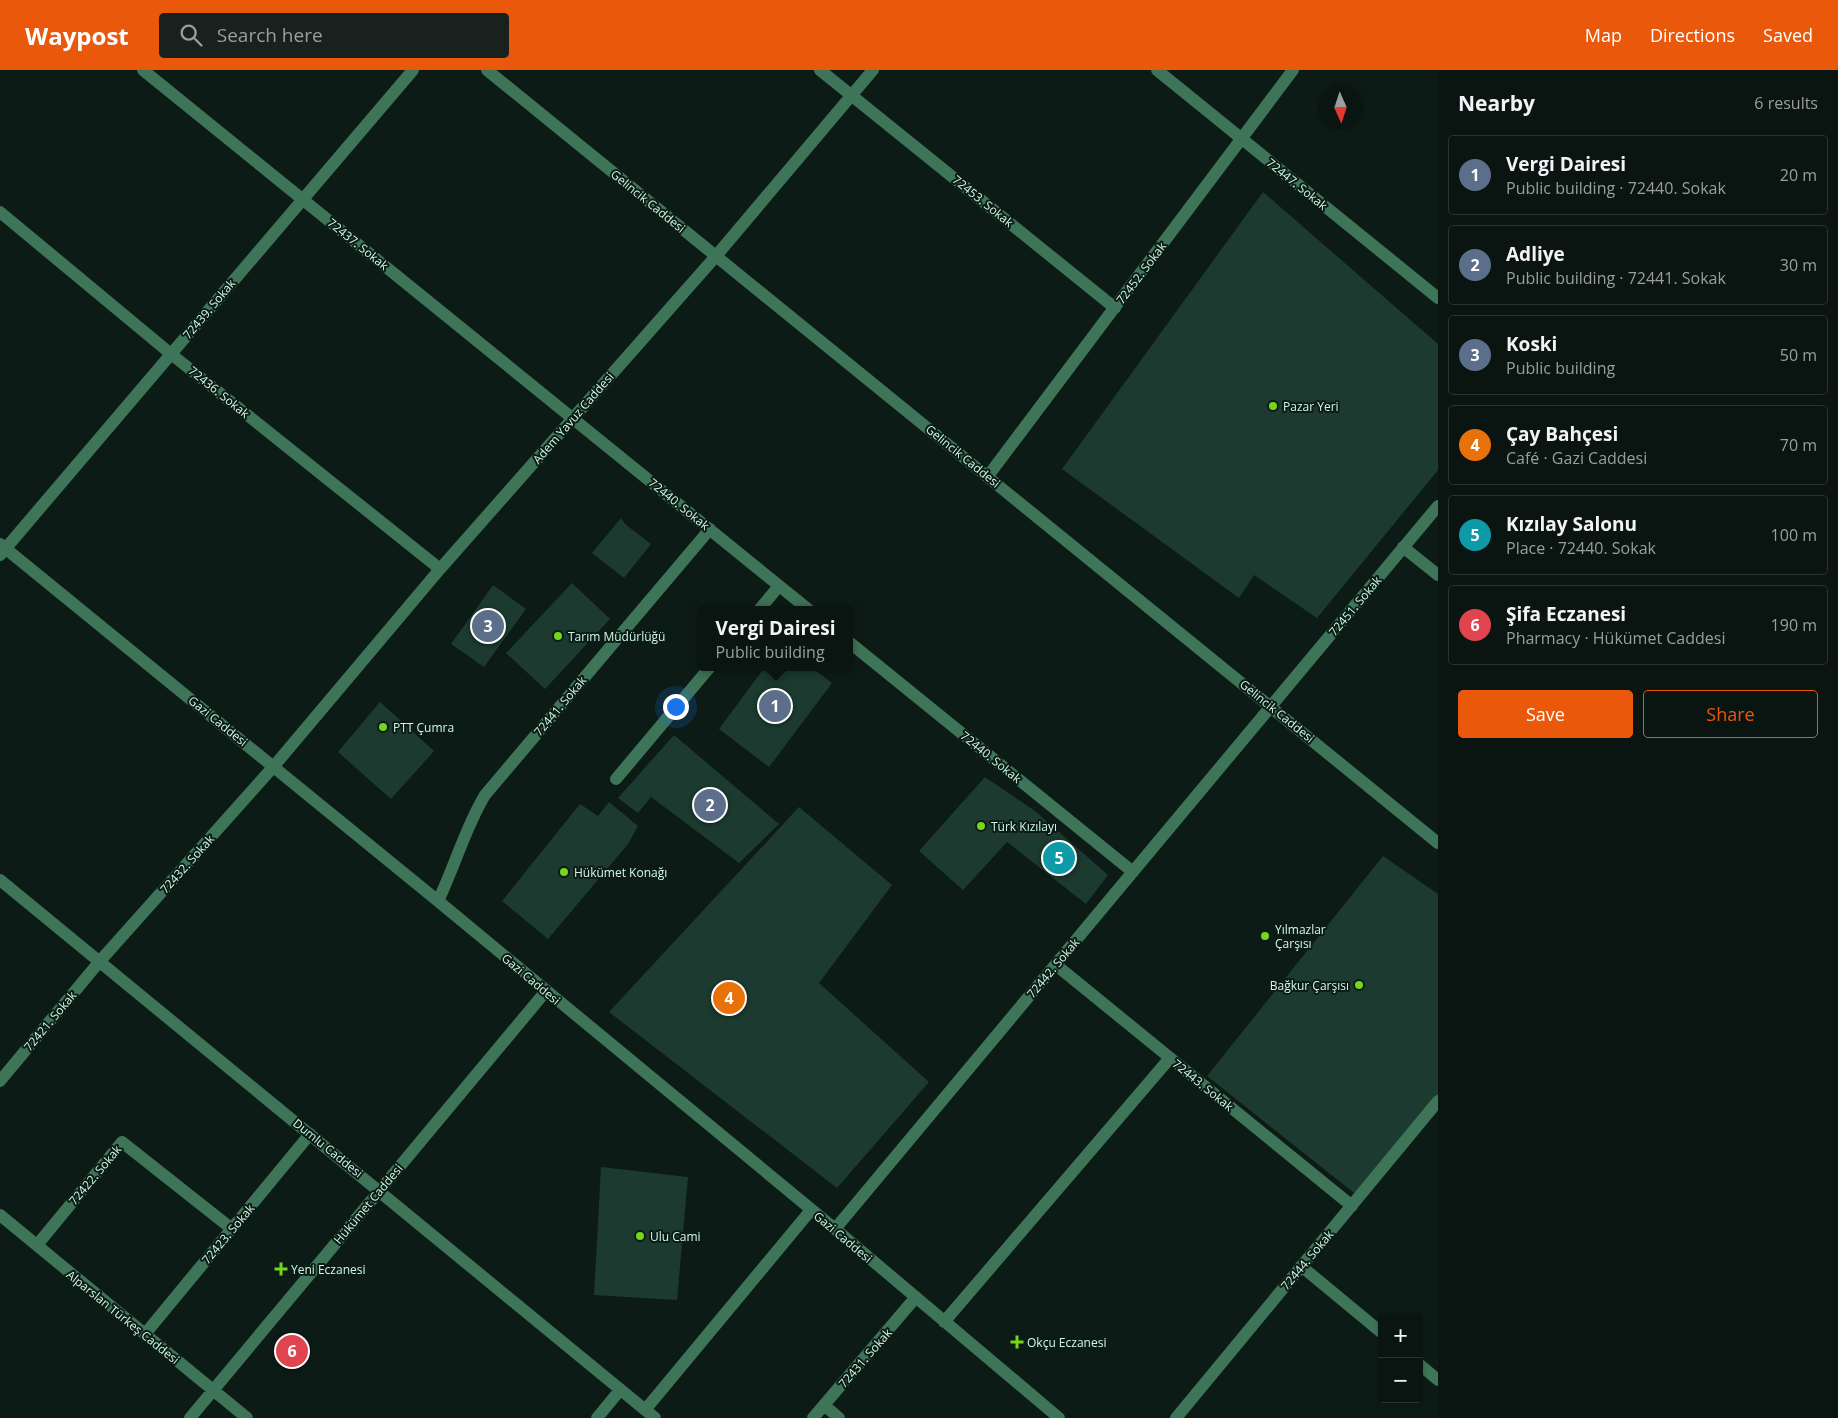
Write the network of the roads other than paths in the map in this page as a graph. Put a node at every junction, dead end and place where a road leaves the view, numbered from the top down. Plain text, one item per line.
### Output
1 (143, 70) edge
2 (413, 70) edge
3 (487, 70) edge
4 (820, 70) edge
5 (873, 70) edge
6 (1157, 70) edge
7 (1293, 70) edge
8 (851, 95) junction
9 (1242, 138) junction
10 (303, 199) junction
11 (0, 212) edge
12 (716, 256) junction
13 (1438, 298) edge
14 (1115, 308) junction
15 (171, 354) junction
16 (573, 417) junction
17 (988, 476) junction
18 (1438, 506) edge
19 (710, 529) junction
20 (1404, 547) junction
21 (2, 549) edge
22 (440, 568) junction
23 (1438, 575) edge
24 (779, 586) junction
25 (762, 606) edge
26 (804, 606) edge
27 (853, 645) edge
28 (707, 671) edge
29 (1271, 706) junction
30 (274, 766) junction
31 (616, 779) dead end
32 (1438, 842) edge
33 (1133, 872) junction
34 (0, 880) edge
35 (438, 901) junction
36 (100, 962) junction
37 (1056, 965) junction
38 (546, 991) junction
39 (1170, 1058) junction
40 (0, 1081) edge
41 (1438, 1101) edge
42 (310, 1134) junction
43 (379, 1190) junction
44 (1352, 1206) junction
45 (811, 1210) junction
46 (0, 1215) edge
47 (232, 1229) junction
48 (835, 1229) junction
49 (37, 1245) junction
50 (1301, 1266) junction
51 (916, 1297) junction
52 (944, 1322) junction
53 (1378, 1330) edge
54 (145, 1334) junction
55 (1423, 1367) edge
56 (1438, 1380) edge
57 (213, 1390) junction
58 (620, 1390) junction
59 (824, 1406) junction
60 (650, 1414) edge
61 (190, 1418) edge
62 (247, 1418) edge
63 (597, 1418) edge
64 (813, 1418) edge
65 (839, 1418) edge
66 (1059, 1418) edge
67 (1176, 1418) edge

1 - 10 street, 72437. Sokak
2 - 10 street, 72439. Sokak
3 - 12 street, Gelincik Caddesi
4 - 8 street, 72453. Sokak
5 - 8 street, Adem Yavuz Caddesi
6 - 9 street, 72447. Sokak
7 - 9 street, 72452. Sokak
8 - 12 street, Adem Yavuz Caddesi
8 - 14 street, 72453. Sokak
9 - 13 street, 72447. Sokak
9 - 14 street, 72452. Sokak
10 - 15 street, 72439. Sokak
10 - 16 street, 72437. Sokak
11 - 15 street, 72436. Sokak
12 - 16 street, Adem Yavuz Caddesi
12 - 17 street, Gelincik Caddesi
14 - 17 street, 72452. Sokak
15 - 21 street, 72439. Sokak
15 - 22 street, 72436. Sokak
16 - 19 street, 72440. Sokak
16 - 22 street, Adem Yavuz Caddesi
17 - 29 street, Gelincik Caddesi
18 - 20 street, 72451. Sokak
19 - 24 street, 72440. Sokak
19 - 35 street, 72441. Sokak
20 - 23 street
20 - 29 street, 72451. Sokak
21 - 30 street, Gazi Caddesi
22 - 30 street, Adem Yavuz Caddesi
24 - 25 street
24 - 26 street, 72440. Sokak
27 - 33 street, 72440. Sokak
28 - 31 street
29 - 32 street, Gelincik Caddesi
29 - 33 street, 72442. Sokak
30 - 35 street, Gazi Caddesi
30 - 36 street, 72432. Sokak
33 - 37 street, 72442. Sokak
34 - 36 street, Dumlu Caddesi
35 - 38 street, Gazi Caddesi
36 - 40 street, 72421. Sokak
36 - 42 street, Dumlu Caddesi
37 - 39 street, 72443. Sokak
37 - 48 street, 72442. Sokak
38 - 43 street, Hükümet Caddesi
38 - 45 street, Gazi Caddesi
39 - 44 street, 72443. Sokak
39 - 52 street
41 - 44 street, 72444. Sokak
42 - 43 street, Dumlu Caddesi
42 - 47 street, 72423. Sokak
43 - 57 street, Hükümet Caddesi
43 - 58 street, Dumlu Caddesi
44 - 50 street, 72444. Sokak
45 - 48 street, Gazi Caddesi
45 - 60 street
46 - 49 street, Alparslan Türkeş Caddesi
47 - 49 street, 72422. Sokak
47 - 54 street, 72423. Sokak
48 - 51 street, Gazi Caddesi
49 - 54 street, Alparslan Türkeş Caddesi
50 - 53 street
50 - 67 street, 72444. Sokak
51 - 52 street, Gazi Caddesi
51 - 59 street, 72431. Sokak
52 - 66 street, Gazi Caddesi
54 - 57 street, Alparslan Türkeş Caddesi
55 - 56 street
57 - 61 street, Hükümet Caddesi
57 - 62 street, Alparslan Türkeş Caddesi
58 - 60 street, Dumlu Caddesi
58 - 63 street
59 - 64 street, 72431. Sokak
59 - 65 street

